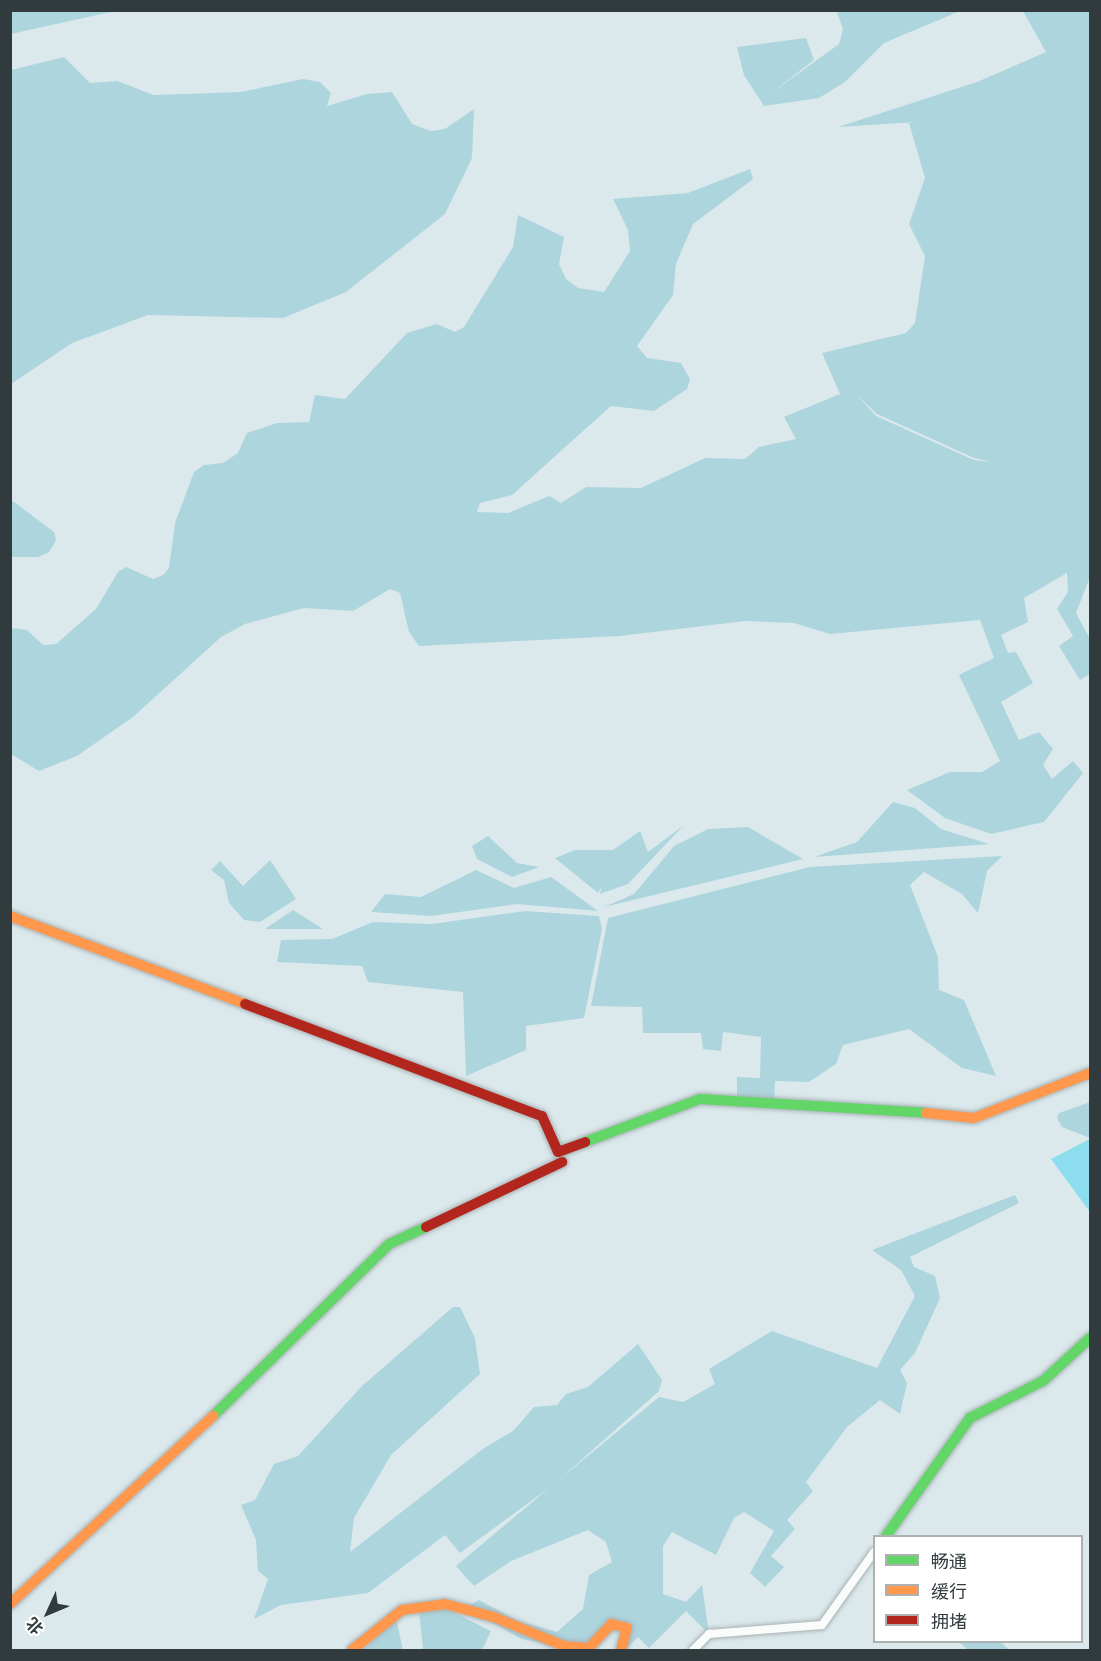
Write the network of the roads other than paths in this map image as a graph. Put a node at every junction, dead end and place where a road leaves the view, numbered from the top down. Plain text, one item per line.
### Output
1 (10, 916) edge
2 (1090, 1073) edge
3 (562, 1162) dead end
4 (1090, 1338) edge
5 (887, 1535) edge
6 (873, 1553) edge
7 (10, 1604) edge
8 (352, 1650) edge
9 (621, 1650) edge
10 (693, 1650) edge

1 - 2 street
3 - 7 street
4 - 5 street
6 - 10 street
8 - 9 street

